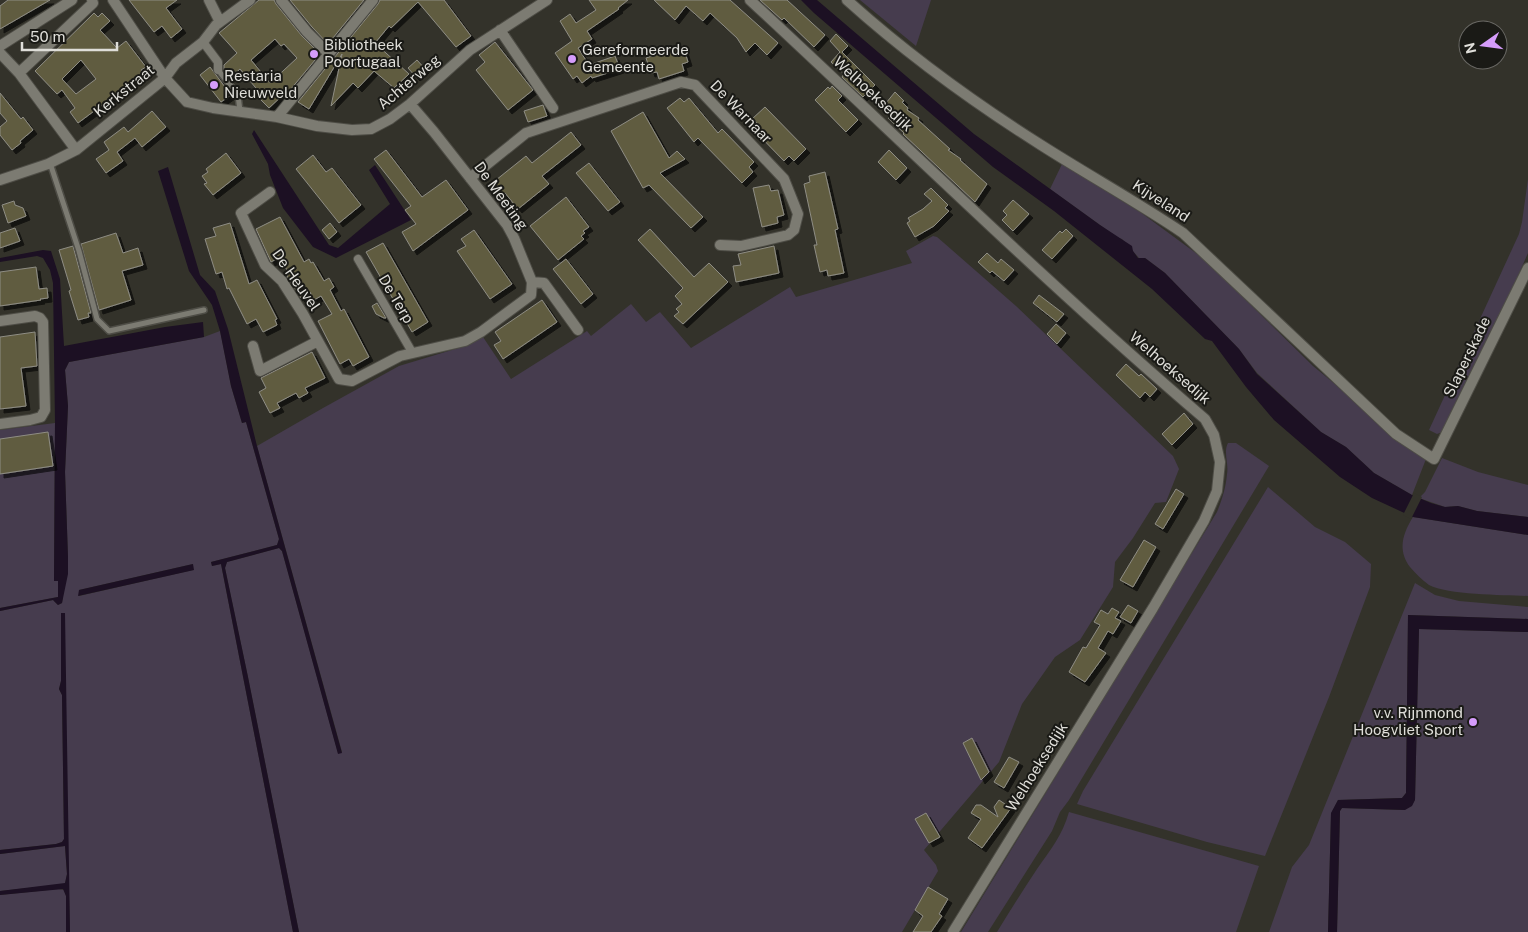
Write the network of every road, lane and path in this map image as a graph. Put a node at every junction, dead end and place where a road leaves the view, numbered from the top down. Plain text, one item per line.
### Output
1 (72, 0) edge
2 (92, 0) edge
3 (113, 0) edge
4 (209, 0) edge
5 (250, 0) edge
6 (281, 0) edge
7 (373, 0) edge
8 (547, 0) edge
9 (750, 0) edge
10 (846, 0) edge
11 (218, 23) junction
12 (500, 30) junction
13 (203, 42) junction
14 (0, 46) edge
15 (0, 53) edge
16 (329, 54) junction
17 (218, 70) joint
18 (19, 73) junction
19 (166, 78) junction
20 (410, 104) junction
21 (553, 108) dead end
22 (240, 111) junction
23 (277, 116) junction
24 (76, 150) junction
25 (50, 163) junction
26 (470, 178) junction
27 (0, 180) edge
28 (270, 192) dead end
29 (720, 245) dead end
30 (358, 259) dead end
31 (1528, 268) edge
32 (532, 282) junction
33 (204, 310) dead end
34 (0, 321) edge
35 (578, 330) dead end
36 (318, 341) junction
37 (253, 346) dead end
38 (412, 352) junction
39 (0, 424) edge
40 (1434, 458) joint
41 (953, 932) edge

1 - 14 street
2 - 18 street
3 - 19 street, Achterweg
4 - 11 street
5 - 11 street, Kerkstraat
6 - 16 street
7 - 16 street
8 - 12 street, Achterweg
9 - 41 street, Welhoeksedijk
10 - 40 street, Kijveland
11 - 13 street, Kerkstraat
12 - 20 street, Achterweg
12 - 21 street
13 - 17 street
13 - 19 street, Kerkstraat
15 - 18 street
16 - 23 street
17 - 22 lane
18 - 24 street
19 - 22 street, Achterweg
19 - 24 street, Kerkstraat
20 - 23 street, Achterweg
20 - 26 street, De Meeting
22 - 23 street, Achterweg
24 - 25 street, Kerkstraat
25 - 27 street, Kerkstraat
25 - 33 lane
26 - 29 street, De Warnaar
26 - 32 street, De Meeting
28 - 36 street, De Heuvel
30 - 38 street, De Terp
31 - 40 street, Slaperskade
32 - 35 street
32 - 38 street, De Heuvel
34 - 39 street
36 - 37 street
36 - 38 street, De Heuvel

